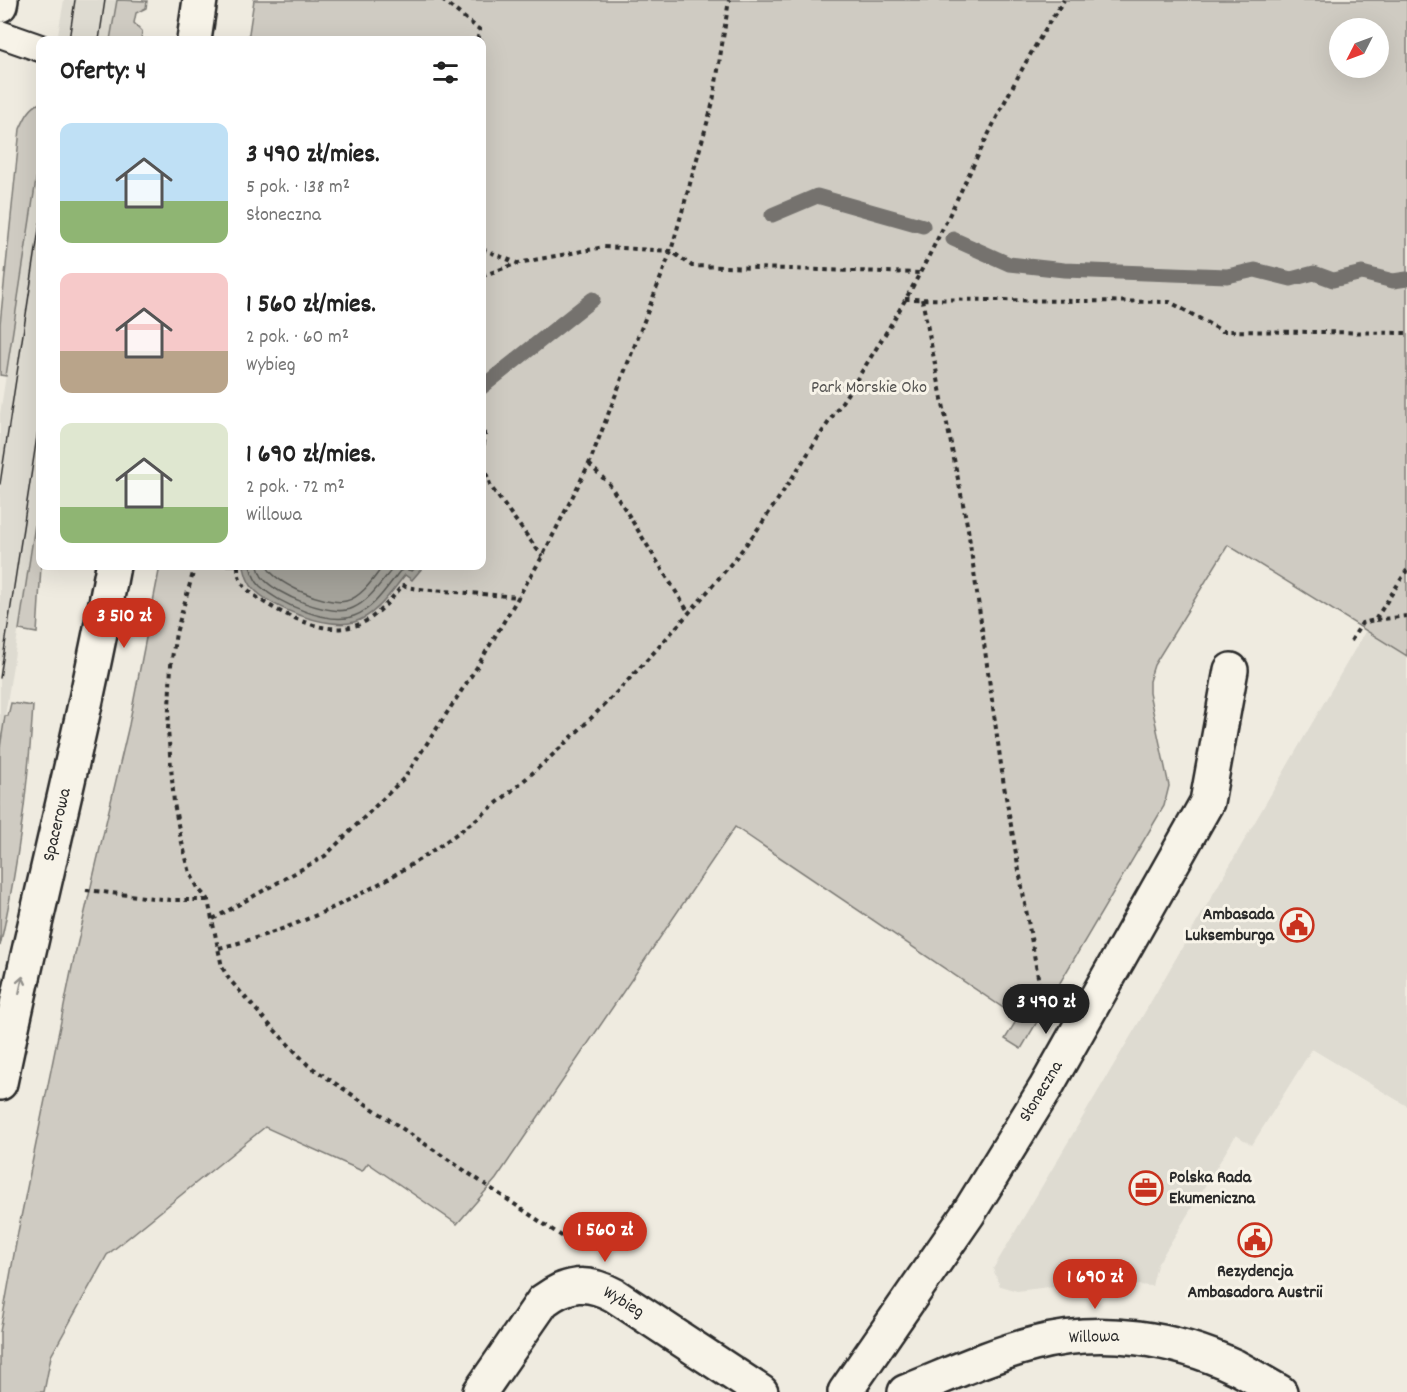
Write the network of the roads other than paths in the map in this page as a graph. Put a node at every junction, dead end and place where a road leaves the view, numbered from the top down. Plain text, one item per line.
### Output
1 (1, 0) edge
2 (200, 0) edge
3 (0, 5) edge
4 (0, 34) edge
5 (195, 36) edge
6 (36, 47) edge
7 (112, 570) edge
8 (1231, 670) dead end
9 (0, 1083) edge
10 (480, 1392) edge
11 (761, 1392) edge
12 (845, 1392) edge
13 (905, 1392) edge
14 (1280, 1392) edge

1 - 3 street
2 - 5 street
4 - 6 lane
9 -> 7 street, Spacerowa
8 - 12 street, Słoneczna
10 - 11 street, Wybieg
13 - 14 street, Willowa

